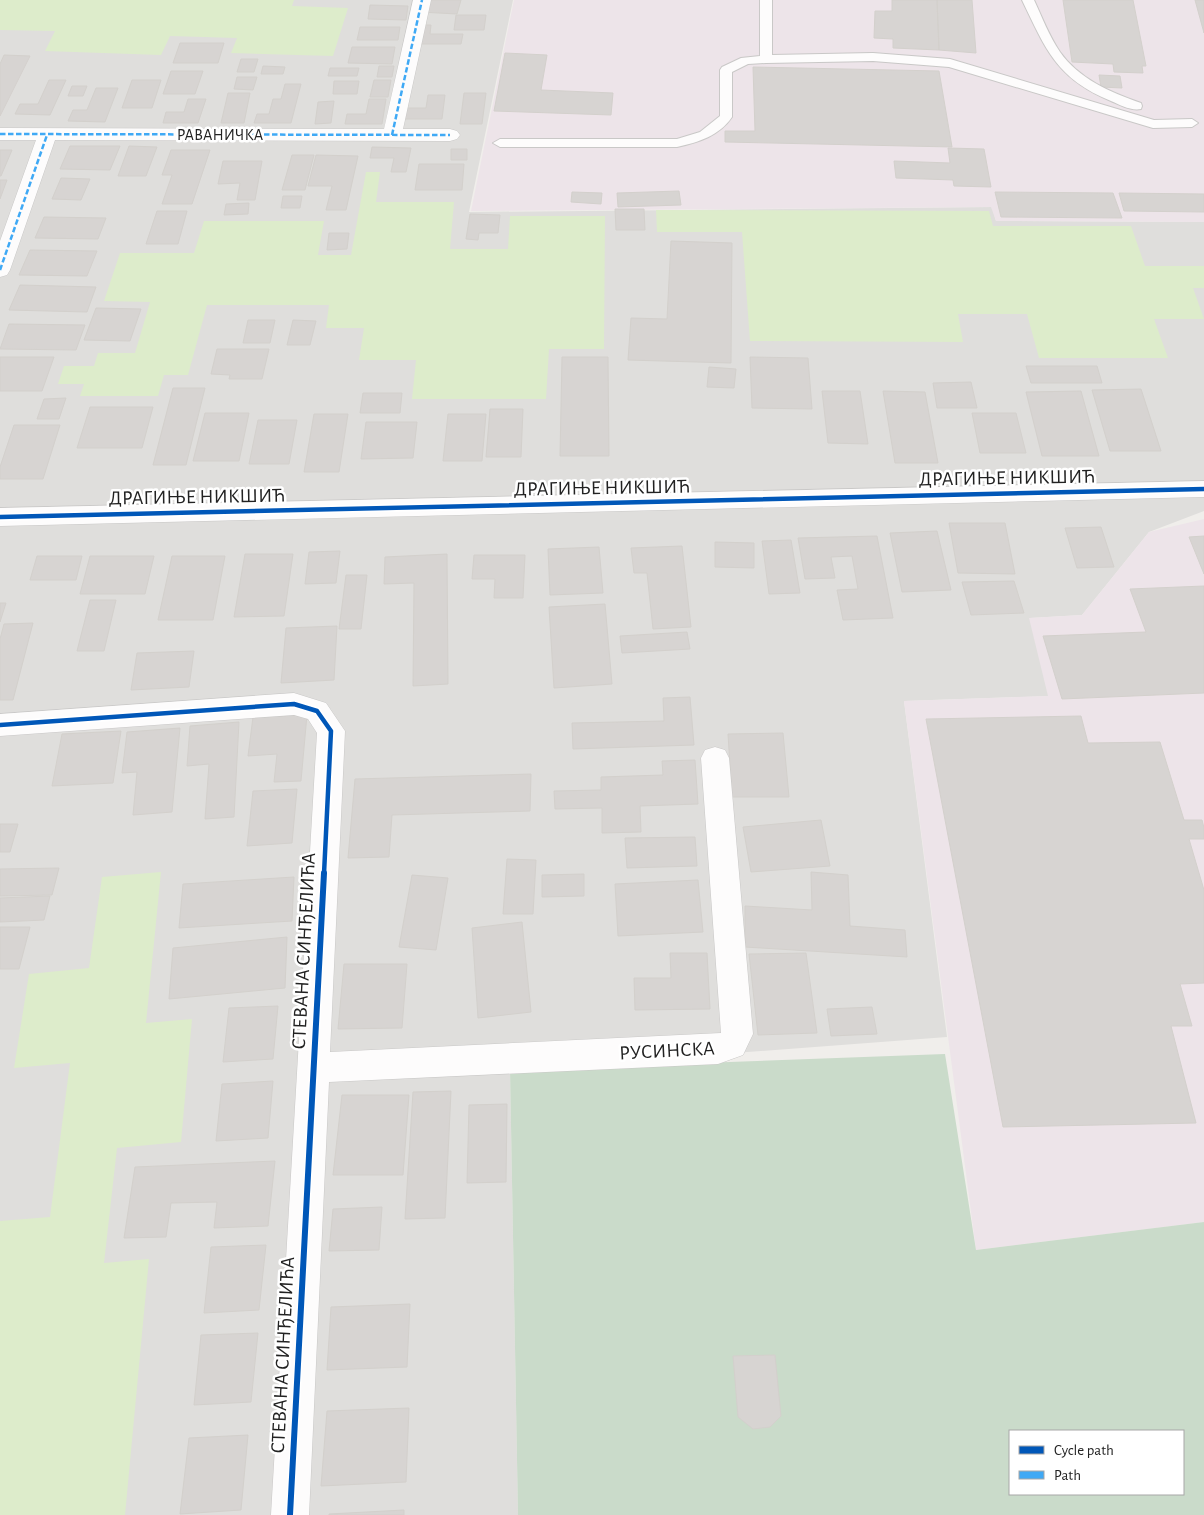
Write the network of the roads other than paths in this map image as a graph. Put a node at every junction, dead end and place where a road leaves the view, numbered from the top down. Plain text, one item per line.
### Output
1 (422, 0) edge
2 (766, 0) edge
3 (1028, 0) edge
4 (766, 59) junction
5 (1198, 126) edge
6 (0, 134) edge
7 (47, 135) junction
8 (392, 135) junction
9 (450, 135) dead end
10 (500, 143) dead end
11 (0, 270) edge
12 (1204, 489) edge
13 (0, 516) edge
14 (0, 725) edge
15 (715, 758) dead end
16 (313, 1068) junction
17 (290, 1515) edge

1 - 8 street
2 - 4 lane
3 - 5 lane
4 - 5 lane
4 - 10 lane
6 - 7 street, РАВАНИЧКА
7 - 8 street, РАВАНИЧКА
7 - 11 street
8 - 9 street, РАВАНИЧКА
12 - 13 street, ДРАГИЊЕ НИКШИЋ
14 - 16 street, СТЕВАНА СИНЂЕЛИЋА
15 - 16 street, РУСИНСКА
16 - 17 street, СТЕВАНА СИНЂЕЛИЋА

